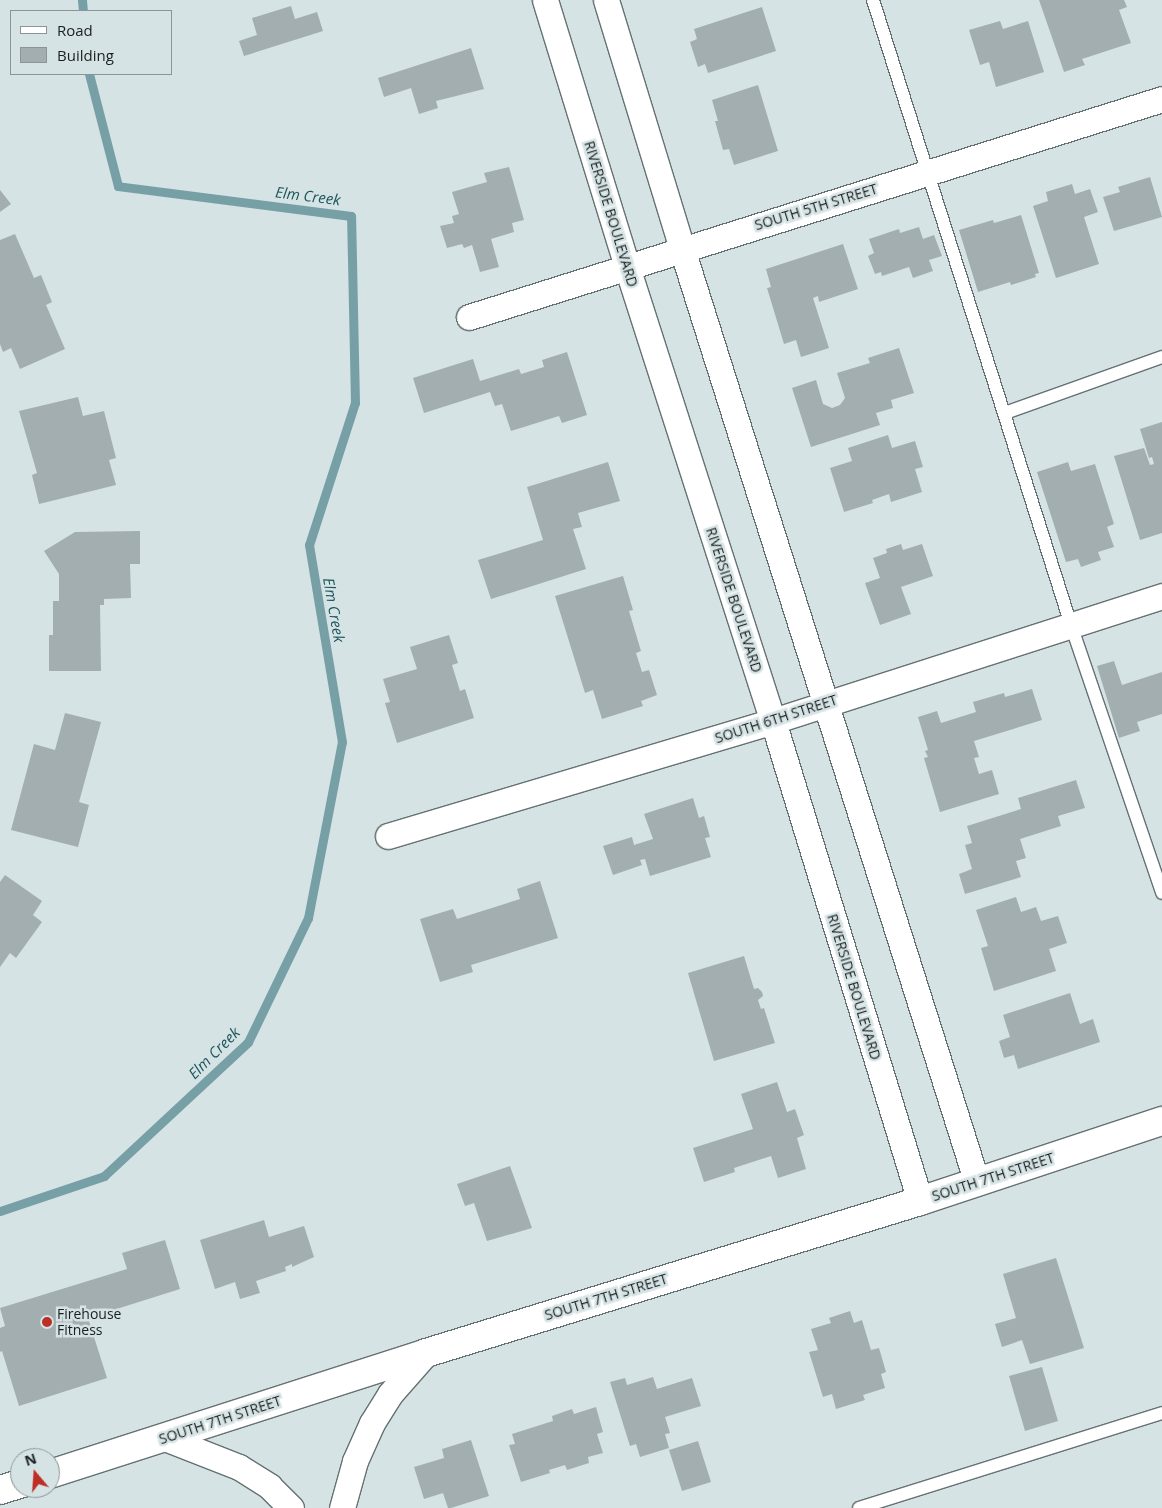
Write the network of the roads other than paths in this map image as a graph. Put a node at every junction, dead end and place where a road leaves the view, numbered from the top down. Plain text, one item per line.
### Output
1 (545, 0) edge
2 (606, 0) edge
3 (873, 0) edge
4 (1162, 99) edge
5 (929, 172) junction
6 (682, 249) junction
7 (627, 267) junction
8 (469, 317) dead end
9 (1162, 357) edge
10 (1005, 413) junction
11 (1162, 596) edge
12 (1072, 625) junction
13 (826, 703) junction
14 (773, 721) junction
15 (388, 836) dead end
16 (1157, 859) edge
17 (1162, 893) edge
18 (1162, 1121) edge
19 (977, 1183) junction
20 (920, 1201) junction
21 (426, 1353) junction
22 (1162, 1413) edge
23 (165, 1438) junction
24 (60, 1471) edge
25 (291, 1508) edge
26 (342, 1508) edge
27 (859, 1508) edge

1 - 7 street, RIVERSIDE BOULEVARD
2 - 6 street
3 - 5 lane
4 - 5 street, SOUTH 5TH STREET
5 - 6 street, SOUTH 5TH STREET
5 - 10 lane
6 - 7 street, SOUTH 5TH STREET
6 - 13 street
7 - 8 street, SOUTH 5TH STREET
7 - 14 street, RIVERSIDE BOULEVARD
9 - 10 lane
10 - 12 lane
11 - 12 street, SOUTH 6TH STREET
12 - 13 street, SOUTH 6TH STREET
12 - 16 lane
13 - 14 street, SOUTH 6TH STREET
13 - 19 street
14 - 15 street, SOUTH 6TH STREET
14 - 20 street, RIVERSIDE BOULEVARD
16 - 17 lane
18 - 19 main road, SOUTH 7TH STREET
19 - 20 main road, SOUTH 7TH STREET
20 - 21 main road, SOUTH 7TH STREET
21 - 23 main road, SOUTH 7TH STREET
21 - 26 street
22 - 27 lane
23 - 24 main road, SOUTH 7TH STREET
23 - 25 street

